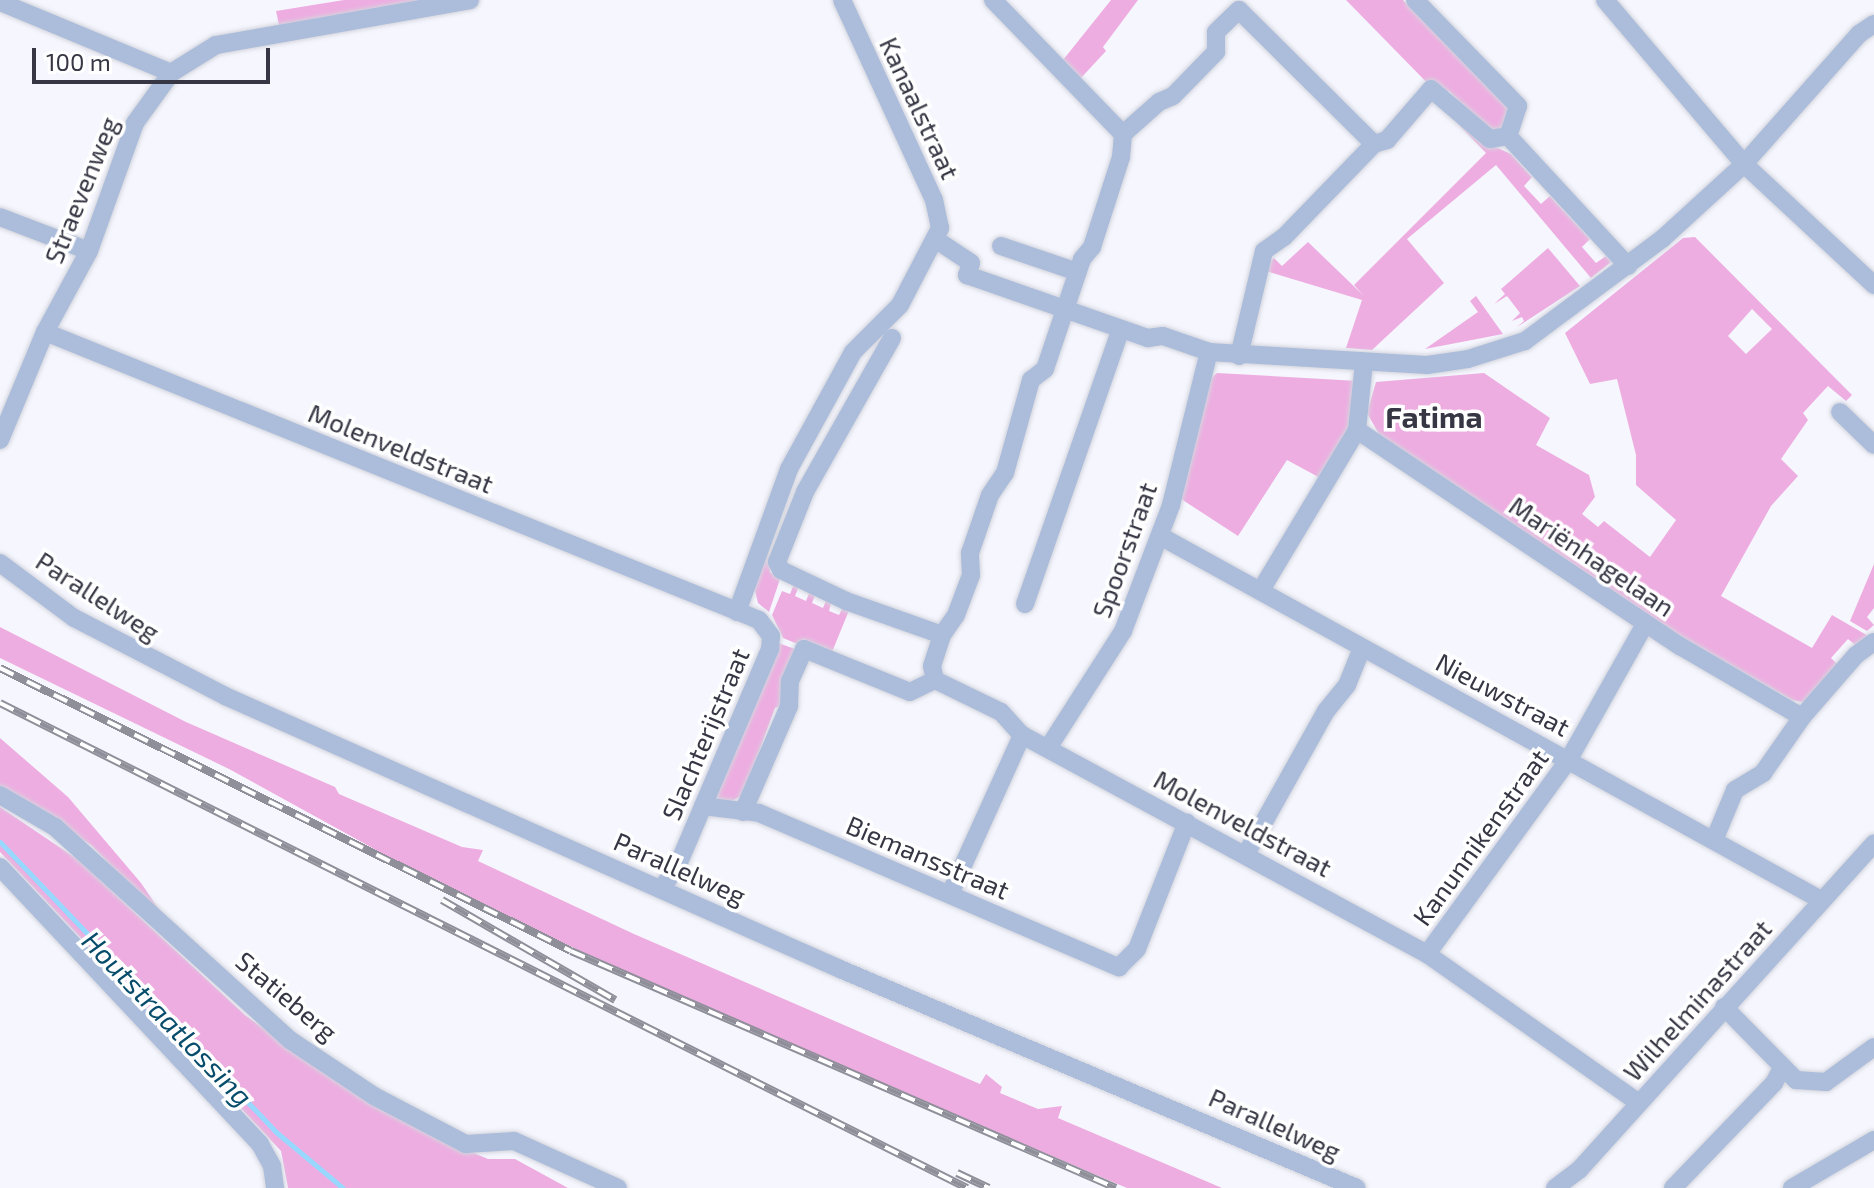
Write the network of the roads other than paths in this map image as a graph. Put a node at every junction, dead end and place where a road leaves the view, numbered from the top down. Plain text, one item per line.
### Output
1 (470, 0) edge
2 (842, 0) edge
3 (993, 0) edge
4 (1415, 0) edge
5 (1605, 0) edge
6 (0, 2) edge
7 (1235, 5) edge
8 (1874, 24) edge
9 (171, 73) junction
10 (1123, 134) junction
11 (1508, 136) junction
12 (1374, 144) junction
13 (1744, 164) junction
14 (0, 217) edge
15 (935, 239) junction
16 (1001, 246) dead end
17 (89, 251) junction
18 (1628, 266) junction
19 (1078, 272) junction
20 (1874, 285) edge
21 (1067, 309) junction
22 (1121, 329) junction
23 (45, 332) junction
24 (892, 338) dead end
25 (1209, 352) junction
26 (1239, 356) junction
27 (1364, 362) junction
28 (1840, 412) dead end
29 (1357, 430) junction
30 (0, 440) edge
31 (1874, 445) edge
32 (1160, 536) junction
33 (0, 563) edge
34 (1261, 590) junction
35 (1025, 604) dead end
36 (737, 612) junction
37 (1645, 624) junction
38 (942, 635) junction
39 (1874, 642) edge
40 (1362, 648) junction
41 (935, 680) junction
42 (1802, 717) junction
43 (1022, 735) junction
44 (1048, 748) junction
45 (1569, 759) junction
46 (0, 795) edge
47 (703, 806) junction
48 (743, 812) junction
49 (1187, 822) junction
50 (1715, 838) junction
51 (1874, 843) edge
52 (1246, 854) junction
53 (0, 867) edge
54 (662, 888) junction
55 (950, 894) junction
56 (1821, 900) junction
57 (1427, 954) junction
58 (1724, 1007) junction
59 (1874, 1047) edge
60 (1782, 1068) junction
61 (1639, 1103) junction
62 (1874, 1140) edge
63 (1570, 1184) edge
64 (275, 1188) edge
65 (618, 1188) edge
66 (1357, 1188) edge
67 (1673, 1188) edge
68 (1792, 1188) edge

1 - 9 street, Straevenweg
2 - 15 street, Kanaalstraat
3 - 10 street
4 - 11 street
5 - 13 street
6 - 9 street
7 - 10 street
7 - 12 street
8 - 13 street
9 - 17 street, Straevenweg
10 - 19 street
11 - 12 street
11 - 18 street
12 - 26 street
13 - 18 street
13 - 20 street
14 - 17 street
15 - 21 street
15 - 36 street
16 - 19 street
17 - 23 street, Straevenweg
18 - 27 street
19 - 21 street
21 - 22 street
21 - 38 street
22 - 25 street
22 - 35 street
23 - 30 street, Straevenweg
23 - 36 street, Molenveldstraat
24 - 38 street
25 - 26 street
25 - 32 street, Spoorstraat
26 - 27 street
27 - 29 street
28 - 31 street
29 - 34 street
29 - 37 street, Mariënhagelaan
32 - 34 street, Nieuwstraat
32 - 44 street, Spoorstraat
33 - 54 street, Parallelweg
34 - 40 street, Nieuwstraat
36 - 47 street, Slachterijstraat
37 - 42 street, Mariënhagelaan
37 - 45 street, Kanunnikenstraat
38 - 41 street
39 - 42 street
40 - 45 street, Nieuwstraat
40 - 52 street
41 - 43 street, Molenveldstraat
41 - 48 street
42 - 50 street
43 - 44 street, Molenveldstraat
43 - 55 street
44 - 49 street, Molenveldstraat
45 - 50 street, Nieuwstraat
45 - 57 street, Kanunnikenstraat
46 - 65 street, Statieberg
47 - 48 street, Biemansstraat
47 - 54 street, Slachterijstraat
48 - 55 street, Biemansstraat
49 - 52 street, Molenveldstraat
49 - 55 street, Biemansstraat
50 - 56 street, Nieuwstraat
51 - 56 street, Wilhelminastraat
52 - 57 street, Molenveldstraat
53 - 64 street
54 - 66 street, Parallelweg
56 - 58 street, Wilhelminastraat
57 - 61 street, Molenveldstraat
58 - 60 street
58 - 61 street, Wilhelminastraat
59 - 60 street
60 - 67 street
61 - 63 street, Wilhelminastraat
62 - 68 street

